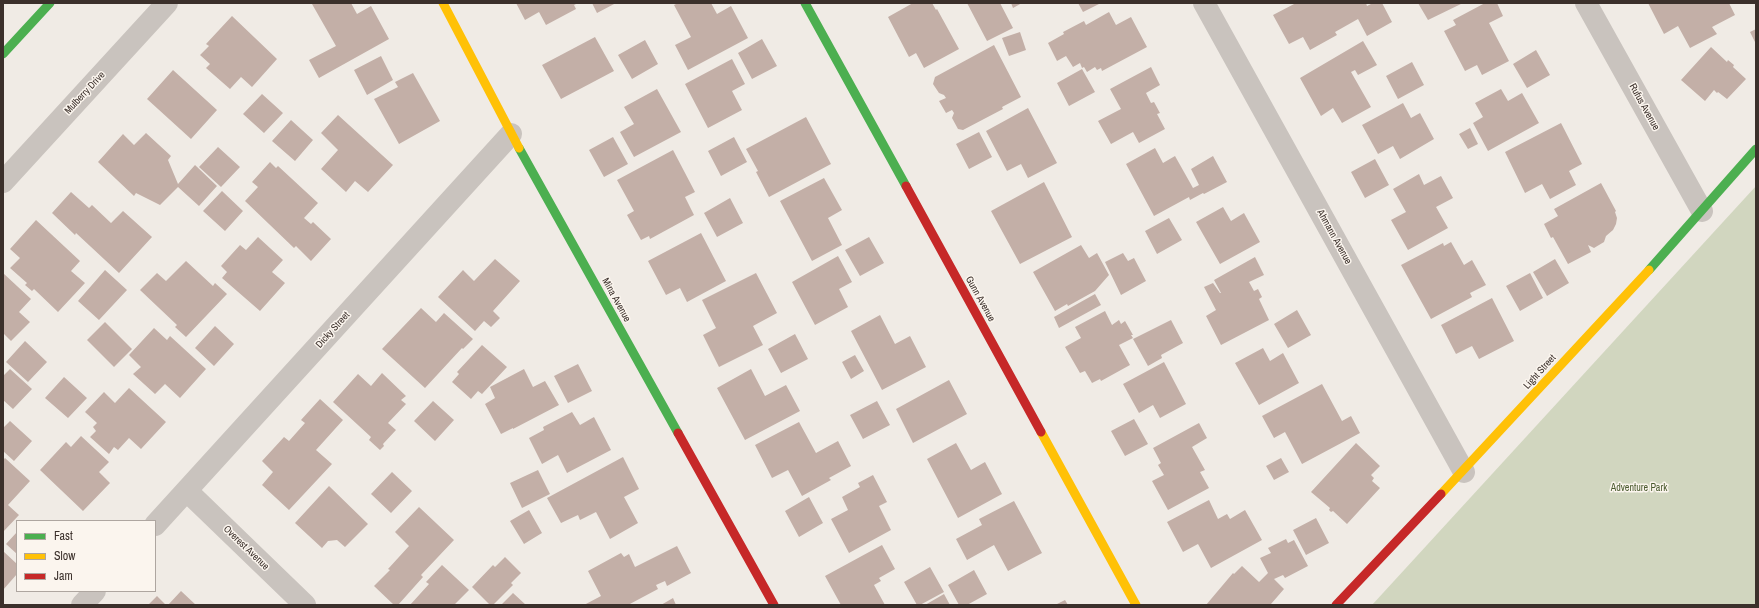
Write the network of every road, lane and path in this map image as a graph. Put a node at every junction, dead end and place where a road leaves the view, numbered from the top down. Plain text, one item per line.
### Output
1 (50, 3) edge
2 (168, 3) edge
3 (443, 3) edge
4 (805, 3) edge
5 (1204, 3) edge
6 (1586, 3) edge
7 (3, 54) edge
8 (511, 134) junction
9 (1756, 149) edge
10 (3, 182) edge
11 (1702, 212) junction
12 (1464, 472) junction
13 (187, 491) junction
14 (156, 524) edge
15 (94, 592) edge
16 (82, 605) edge
17 (304, 605) edge
18 (774, 605) edge
19 (1136, 605) edge
20 (1336, 605) edge

1 - 7 street
2 - 10 street, Mulberry Drive
3 - 8 street, Mina Avenue
4 - 19 street, Gunn Avenue
5 - 12 street, Ahmann Avenue
6 - 11 street, Rufus Avenue
8 - 13 street, Dicky Street
8 - 18 street, Mina Avenue
9 - 11 street, Light Street
11 - 12 street, Light Street
12 - 20 street, Light Street
13 - 14 street, Dicky Street
13 - 17 street, Overest Avenue
15 - 16 street

